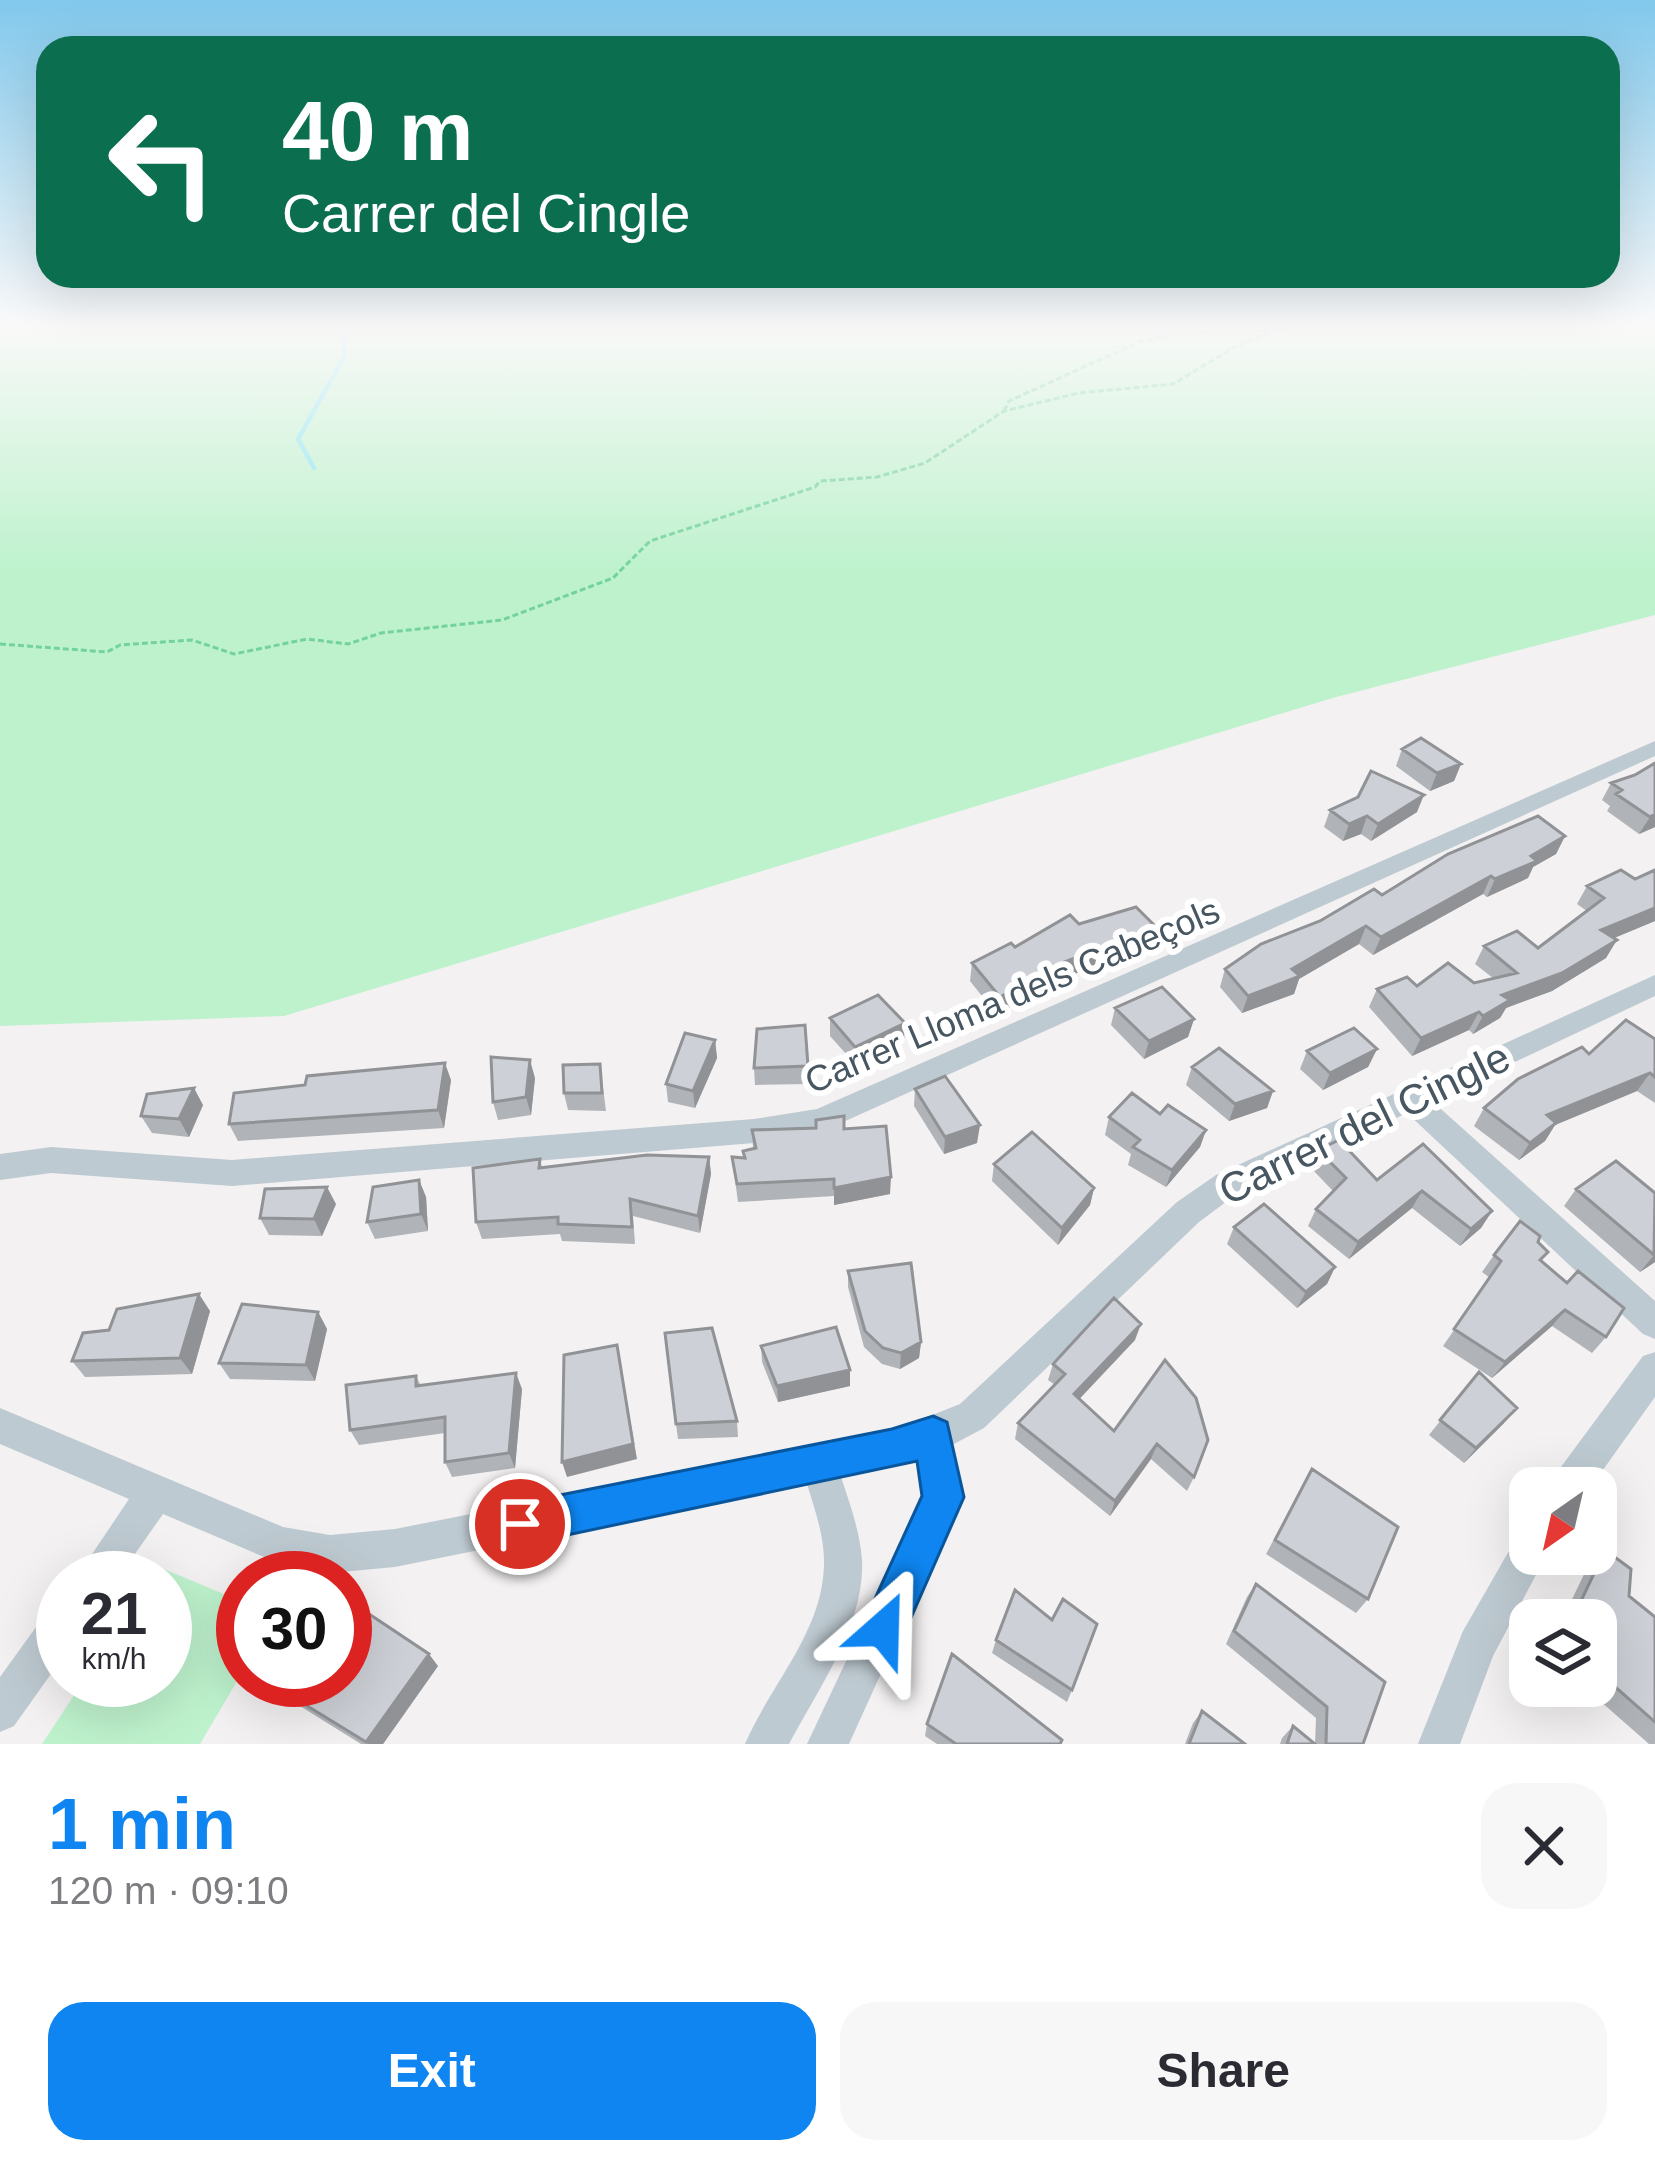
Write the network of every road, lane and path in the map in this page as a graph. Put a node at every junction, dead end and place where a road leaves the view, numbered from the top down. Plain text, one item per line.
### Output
1 (1006, 407) edge
2 (1019, 407) edge
3 (1004, 411) junction
4 (0, 646) edge
5 (1655, 748) edge
6 (1655, 985) edge
7 (1408, 1098) junction
8 (0, 1167) edge
9 (1655, 1323) edge
10 (1655, 1368) edge
11 (0, 1426) edge
12 (933, 1436) junction
13 (819, 1464) junction
14 (1583, 1467) edge
15 (157, 1491) junction
16 (114, 1551) edge
17 (1516, 1575) edge
18 (36, 1661) edge
19 (0, 1712) edge
20 (766, 1744) edge
21 (828, 1744) edge
22 (1439, 1744) edge

1 - 3 path
2 - 3 path
3 - 4 path
5 - 8 street, Carrer Lloma dels Cabeçols
6 - 7 street, Carrer del Cingle
7 - 9 street
7 - 12 street, Carrer del Cingle
10 - 14 street
11 - 15 street, Carrer del Cingle
12 - 13 street, Carrer del Cingle
12 - 21 street
13 - 15 street, Carrer del Cingle
13 - 20 street
15 - 16 street
17 - 22 street
18 - 19 street

